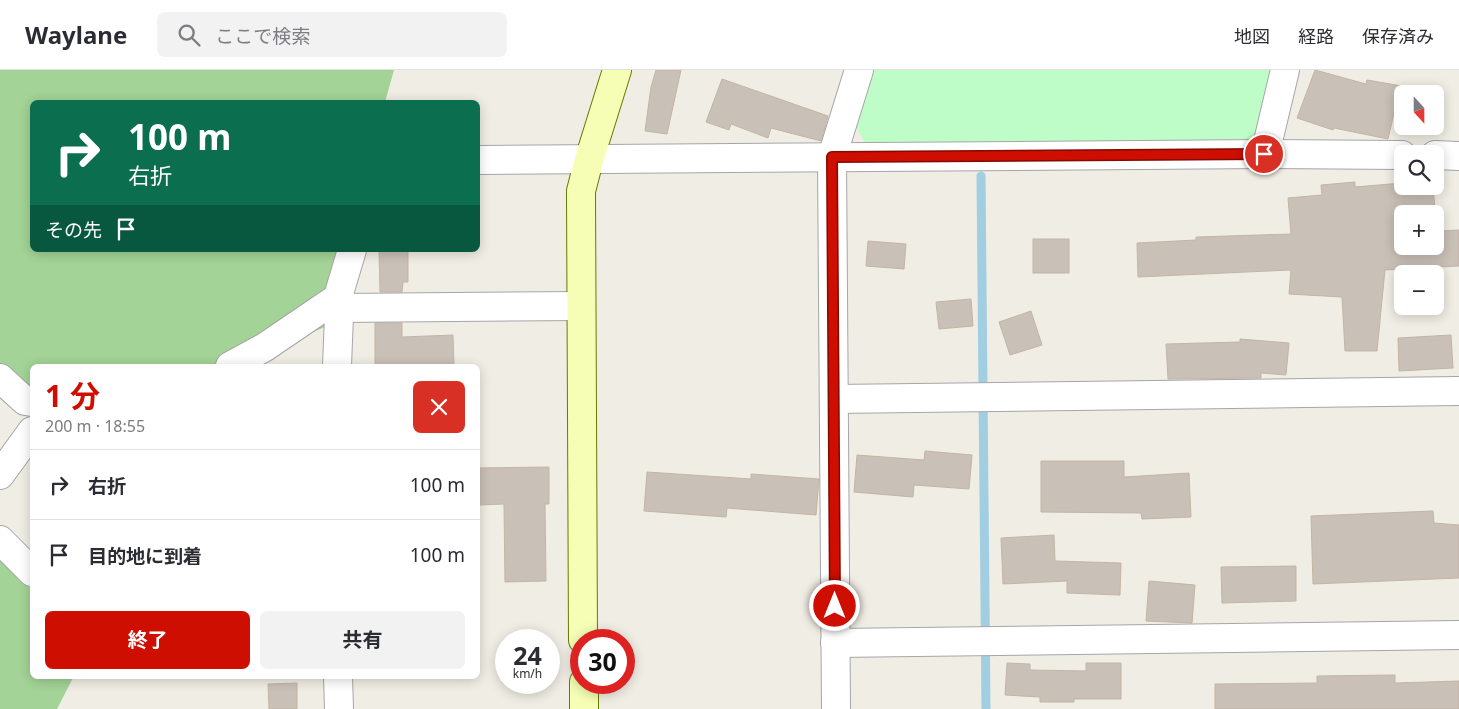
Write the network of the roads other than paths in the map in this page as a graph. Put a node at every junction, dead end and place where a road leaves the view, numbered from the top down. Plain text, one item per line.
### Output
1 (618, 70) edge
2 (859, 70) edge
3 (1285, 70) edge
4 (1264, 154) junction
5 (1394, 155) edge
6 (1444, 155) edge
7 (1459, 156) edge
8 (832, 157) junction
9 (480, 160) edge
10 (589, 160) junction
11 (351, 252) edge
12 (340, 302) junction
13 (581, 306) junction
14 (234, 364) edge
15 (338, 364) edge
16 (0, 378) edge
17 (1459, 391) edge
18 (834, 399) junction
19 (30, 402) edge
20 (30, 434) edge
21 (0, 475) edge
22 (0, 540) edge
23 (30, 570) edge
24 (583, 629) edge
25 (1459, 636) edge
26 (835, 643) junction
27 (338, 679) edge
28 (584, 694) edge
29 (338, 709) edge
30 (584, 709) edge
31 (836, 709) edge

1 - 10 street
2 - 8 street
3 - 4 street
4 - 5 street
4 - 8 street
6 - 7 street
8 - 10 street
8 - 18 street
9 - 10 street
10 - 13 street
11 - 12 street
12 - 13 street
12 - 14 street
12 - 15 street
13 - 24 street
16 - 19 street
17 - 18 street
18 - 26 street
20 - 21 street
22 - 23 street
25 - 26 street
26 - 31 street
27 - 29 street
28 - 30 street

